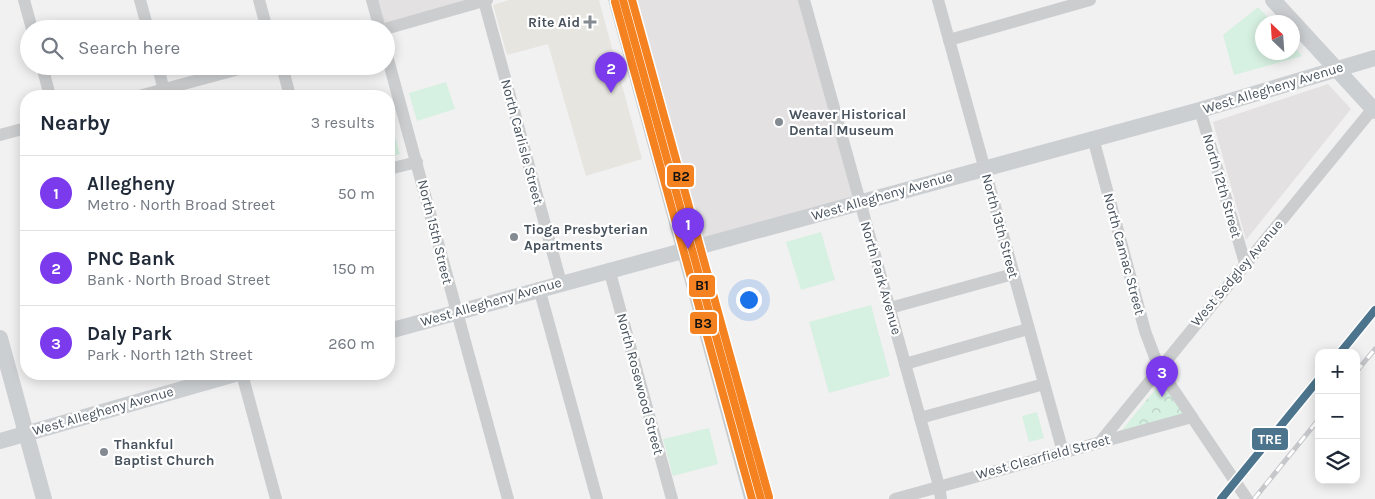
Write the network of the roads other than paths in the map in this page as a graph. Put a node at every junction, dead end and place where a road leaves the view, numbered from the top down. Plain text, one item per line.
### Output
1 (24, 0) edge
2 (140, 0) edge
3 (259, 0) edge
4 (372, 0) edge
5 (485, 0) edge
6 (618, 0) edge
7 (804, 0) edge
8 (938, 0) edge
9 (1090, 0) edge
10 (1273, 0) edge
11 (30, 20) edge
12 (146, 20) edge
13 (265, 20) edge
14 (378, 20) edge
15 (395, 26) edge
16 (949, 40) junction
17 (1375, 58) edge
18 (1336, 69) junction
19 (44, 75) edge
20 (160, 75) edge
21 (221, 75) edge
22 (284, 75) edge
23 (392, 75) edge
24 (48, 90) edge
25 (163, 90) edge
26 (174, 90) edge
27 (288, 90) edge
28 (1374, 109) edge
29 (1200, 110) junction
30 (20, 130) edge
31 (0, 135) edge
32 (1093, 138) junction
33 (417, 162) junction
34 (985, 167) junction
35 (395, 168) edge
36 (860, 203) junction
37 (687, 248) junction
38 (1244, 263) junction
39 (609, 270) junction
40 (1013, 274) junction
41 (560, 283) junction
42 (539, 288) junction
43 (890, 308) junction
44 (456, 312) junction
45 (395, 329) edge
46 (1028, 329) junction
47 (0, 338) edge
48 (905, 364) junction
49 (1159, 368) junction
50 (214, 380) edge
51 (244, 380) edge
52 (1044, 384) junction
53 (1192, 417) junction
54 (920, 418) junction
55 (27, 433) junction
56 (0, 441) edge
57 (1100, 442) junction
58 (1063, 452) junction
59 (940, 493) edge
60 (44, 499) edge
61 (276, 499) edge
62 (508, 499) edge
63 (597, 499) edge
64 (672, 499) edge
65 (754, 499) edge
66 (895, 499) edge
67 (1247, 499) edge

1 - 11 street
2 - 12 street
3 - 13 street
4 - 14 street
5 - 15 street
5 - 41 street, North Carlisle Street
6 - 37 main road
7 - 36 street, North Park Avenue
8 - 16 street, North 13th Street
9 - 16 street
10 - 18 main road
16 - 34 street, North 13th Street
17 - 18 main road, West Allegheny Avenue
18 - 28 main road
18 - 29 main road, West Allegheny Avenue
19 - 24 street
20 - 25 street
21 - 26 street
22 - 27 street
23 - 33 street, North 15th Street
28 - 38 street, West Sedgley Avenue
29 - 32 main road, West Allegheny Avenue
29 - 38 street, North 12th Street
30 - 31 street
32 - 34 main road, West Allegheny Avenue
32 - 49 street, North Camac Street
33 - 35 street
33 - 44 street, North 15th Street
34 - 36 main road, West Allegheny Avenue
34 - 40 street, North 13th Street
36 - 37 main road, West Allegheny Avenue
36 - 43 street, North Park Avenue
37 - 39 main road, West Allegheny Avenue
37 - 65 main road
38 - 49 street, West Sedgley Avenue
39 - 41 main road, West Allegheny Avenue
39 - 64 street, North Rosewood Street
40 - 43 street
40 - 46 street, North 13th Street
41 - 42 main road, West Allegheny Avenue
42 - 44 main road, West Allegheny Avenue
42 - 63 street
43 - 48 street, North Park Avenue
44 - 45 main road, West Allegheny Avenue
44 - 62 street, North 15th Street
46 - 48 street
46 - 52 street, North 13th Street
47 - 55 main road
48 - 54 street, North Park Avenue
49 - 53 street
49 - 57 street, West Sedgley Avenue
50 - 55 main road, West Allegheny Avenue
51 - 61 street
52 - 54 street
52 - 58 street, North 13th Street
53 - 57 street, West Clearfield Street
53 - 67 street
54 - 59 street, North Park Avenue
55 - 56 main road, West Allegheny Avenue
55 - 60 main road
57 - 58 street, West Clearfield Street
58 - 59 street, West Clearfield Street
59 - 66 street, West Clearfield Street

